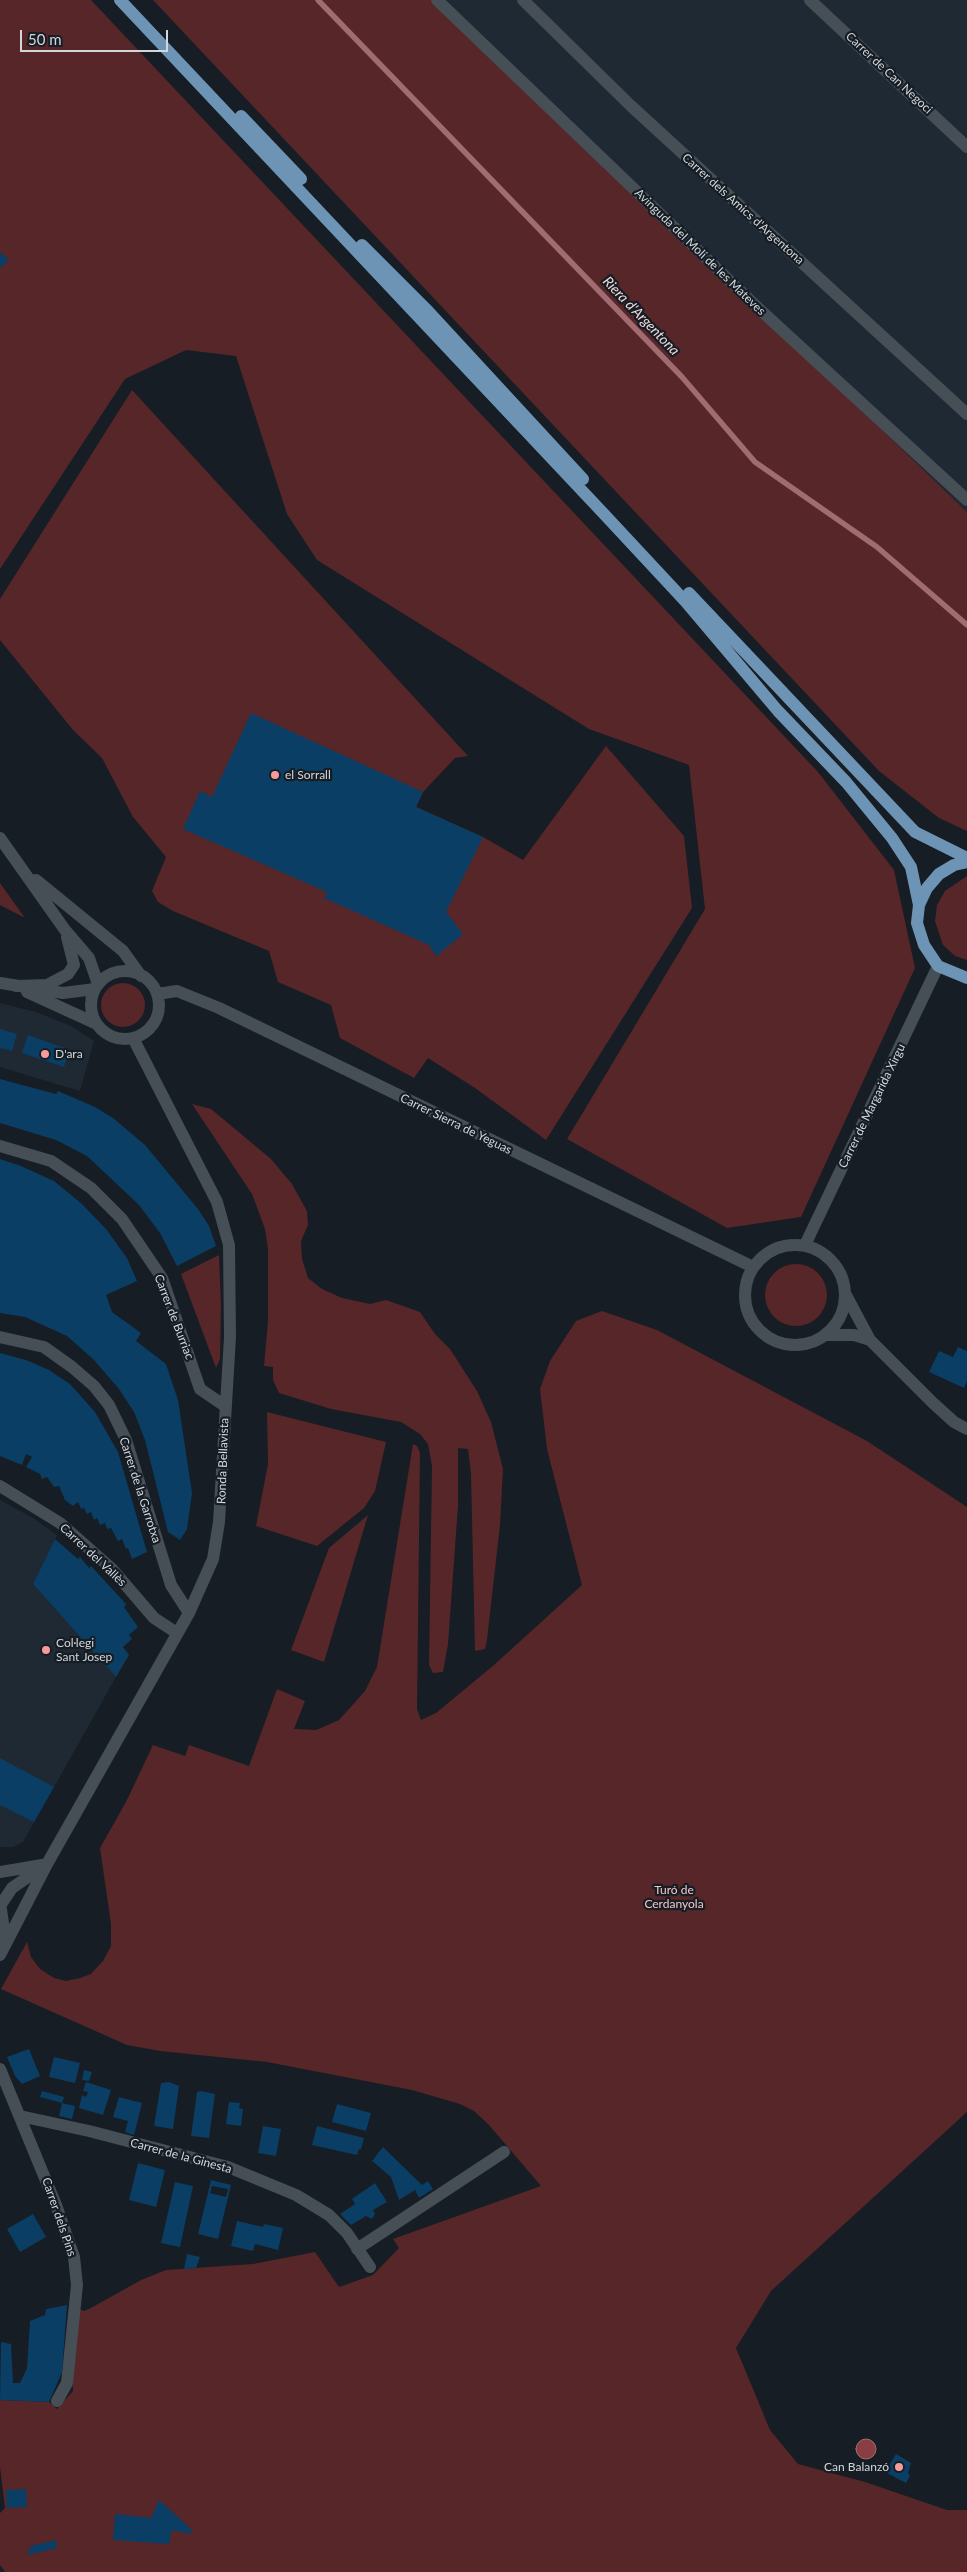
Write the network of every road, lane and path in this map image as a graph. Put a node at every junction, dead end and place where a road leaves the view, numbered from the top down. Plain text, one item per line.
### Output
1 (120, 0) edge
2 (131, 0) edge
3 (437, 0) edge
4 (523, 0) edge
5 (810, 0) edge
6 (967, 146) edge
7 (967, 414) edge
8 (967, 500) edge
9 (0, 838) edge
10 (967, 860) edge
11 (22, 867) junction
12 (919, 905) junction
13 (65, 930) junction
14 (938, 966) junction
15 (141, 976) junction
16 (967, 978) edge
17 (0, 983) edge
18 (16, 986) junction
19 (97, 987) junction
20 (156, 994) junction
21 (96, 1024) junction
22 (133, 1038) junction
23 (0, 1146) edge
24 (805, 1245) junction
25 (753, 1267) junction
26 (846, 1295) junction
27 (826, 1335) junction
28 (0, 1337) edge
29 (870, 1340) junction
30 (225, 1406) junction
31 (967, 1429) edge
32 (0, 1486) edge
33 (189, 1613) junction
34 (178, 1634) junction
35 (47, 1864) junction
36 (0, 1872) edge
37 (0, 1904) edge
38 (0, 1947) edge
39 (0, 1955) edge
40 (0, 2069) edge
41 (20, 2116) junction
42 (504, 2152) dead end
43 (357, 2249) junction
44 (370, 2267) dead end
45 (57, 2401) dead end

1 - 12 main road
2 - 10 main road
3 - 8 street, Avinguda del Molí de les Mateves
4 - 7 street, Carrer dels Amics d'Argentona
5 - 6 street, Carrer de Can Negoci
9 - 11 street
10 - 12 main road
11 - 13 street
11 - 15 street
12 - 14 main road
13 - 18 street
13 - 19 street
14 - 16 main road
14 - 24 street, Carrer de Margarida Xirgu
15 - 19 street
15 - 20 street
17 - 18 street
18 - 19 street
18 - 21 street
19 - 21 street
20 - 22 street
20 - 25 street, Carrer Sierra de Yeguas
21 - 22 street
22 - 30 street, Ronda Bellavista
23 - 30 street, Carrer de Burriac
24 - 25 street
24 - 26 street
25 - 27 street
26 - 27 street
26 - 29 street
27 - 29 street
28 - 33 street, Carrer de la Garrotxa
29 - 31 street
30 - 33 street, Ronda Bellavista
32 - 34 street, Carrer del Vallès
33 - 34 street, Ronda Bellavista
34 - 35 street, Ronda Bellavista
35 - 36 street
35 - 37 street, Ronda Bellavista
35 - 39 street, Ronda Bellavista
37 - 38 street, Ronda Bellavista
40 - 41 street, Carrer dels Pins
41 - 43 street, Carrer de la Ginesta
41 - 45 street, Carrer dels Pins
42 - 43 street
43 - 44 street, Carrer de la Ginesta

